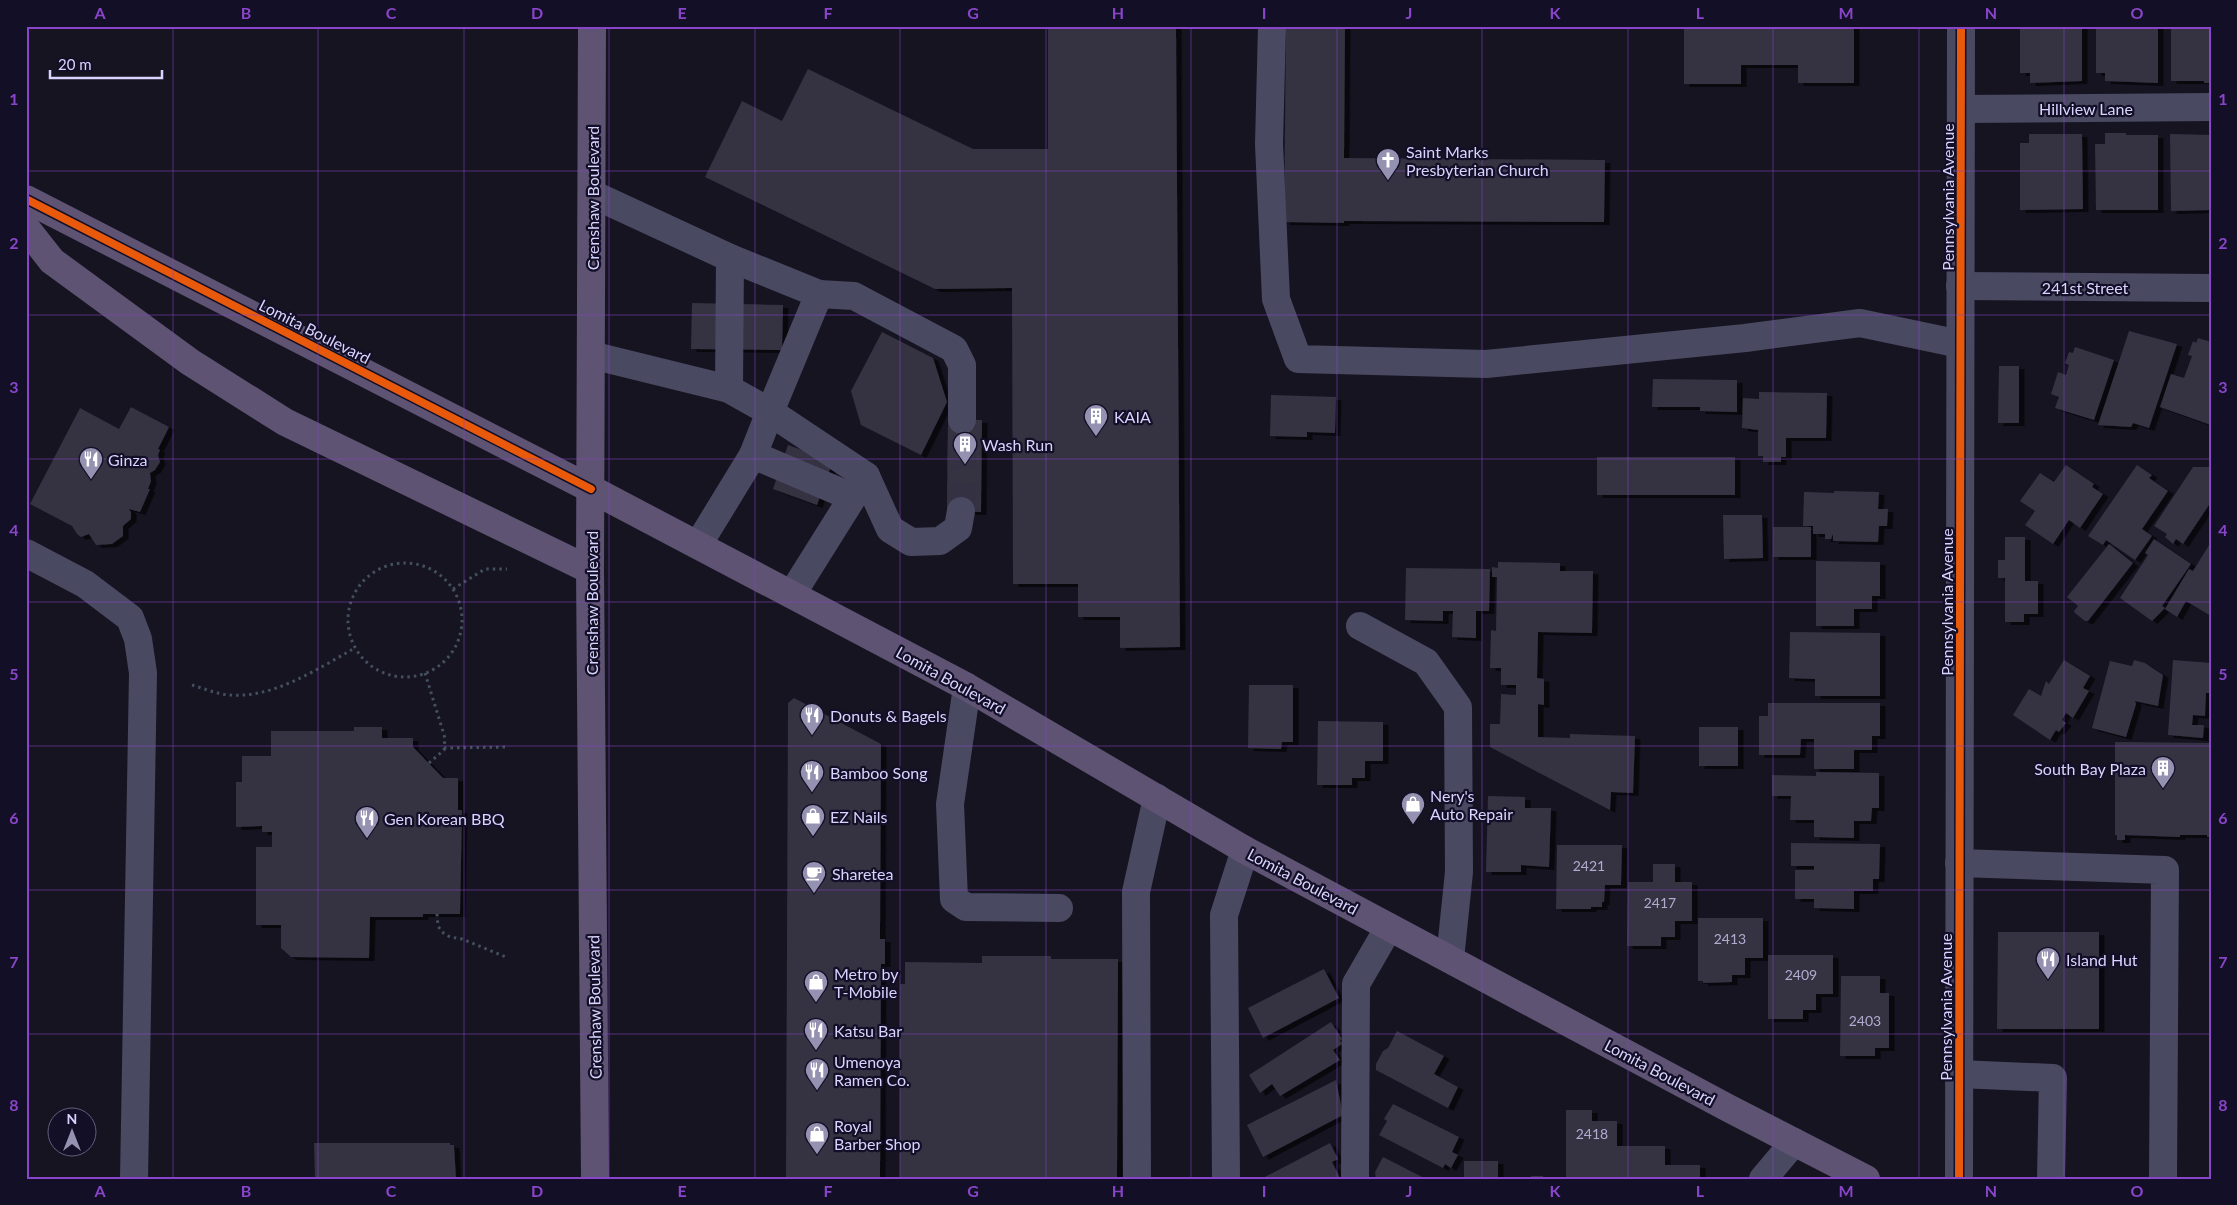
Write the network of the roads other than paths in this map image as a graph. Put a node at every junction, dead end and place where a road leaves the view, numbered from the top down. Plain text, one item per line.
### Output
1 (592, 26) edge
2 (1272, 26) edge
3 (1961, 26) edge
4 (2211, 107) edge
5 (1961, 109) junction
6 (592, 194) junction
7 (26, 199) edge
8 (26, 228) edge
9 (730, 258) junction
10 (1960, 286) junction
11 (2211, 288) edge
12 (819, 294) junction
13 (1960, 344) junction
14 (591, 355) junction
15 (729, 389) junction
16 (770, 412) junction
17 (962, 420) tunnel mouth
18 (753, 455) junction
19 (859, 487) junction
20 (591, 489) junction
21 (961, 511) tunnel mouth
22 (698, 545) junction
23 (26, 554) edge
24 (590, 570) junction
25 (792, 594) junction
26 (1360, 626) dead end
27 (967, 687) junction
28 (1157, 798) junction
29 (1245, 850) junction
30 (1959, 863) junction
31 (1059, 908) dead end
32 (1389, 928) junction
33 (1450, 959) junction
34 (1959, 1074) junction
35 (1794, 1142) junction
36 (134, 1179) edge
37 (595, 1179) edge
38 (1137, 1179) edge
39 (1226, 1179) edge
40 (1355, 1179) edge
41 (1763, 1179) edge
42 (1866, 1179) edge
43 (1959, 1179) edge
44 (2051, 1179) edge
45 (2163, 1179) edge

1 - 6 main road, Crenshaw Boulevard
2 - 13 street
3 - 5 street, Pennsylvania Avenue
4 - 5 street, Hillview Lane
5 - 10 street, Pennsylvania Avenue
6 - 9 street
6 - 14 main road, Crenshaw Boulevard
7 - 20 main road, Lomita Boulevard
8 - 24 main road
9 - 12 street
9 - 15 street
10 - 11 street, 241st Street
10 - 13 street, Pennsylvania Avenue
12 - 16 street
12 - 17 street
13 - 30 street, Pennsylvania Avenue
14 - 15 street
14 - 20 main road, Crenshaw Boulevard
15 - 16 street
16 - 18 street
16 - 19 street
18 - 19 street
18 - 22 street
19 - 21 street
19 - 25 street
20 - 22 main road, Lomita Boulevard
20 - 24 main road, Crenshaw Boulevard
22 - 25 main road, Lomita Boulevard
23 - 36 street
24 - 37 main road, Crenshaw Boulevard
25 - 27 main road, Lomita Boulevard
26 - 33 street
27 - 28 main road, Lomita Boulevard
27 - 31 street
28 - 29 main road, Lomita Boulevard
28 - 38 street
29 - 32 main road, Lomita Boulevard
29 - 39 street
30 - 34 street, Pennsylvania Avenue
30 - 45 street
32 - 33 main road, Lomita Boulevard
32 - 40 street
33 - 35 main road, Lomita Boulevard
34 - 43 street, Pennsylvania Avenue
34 - 44 street
35 - 41 street
35 - 42 main road, Lomita Boulevard

